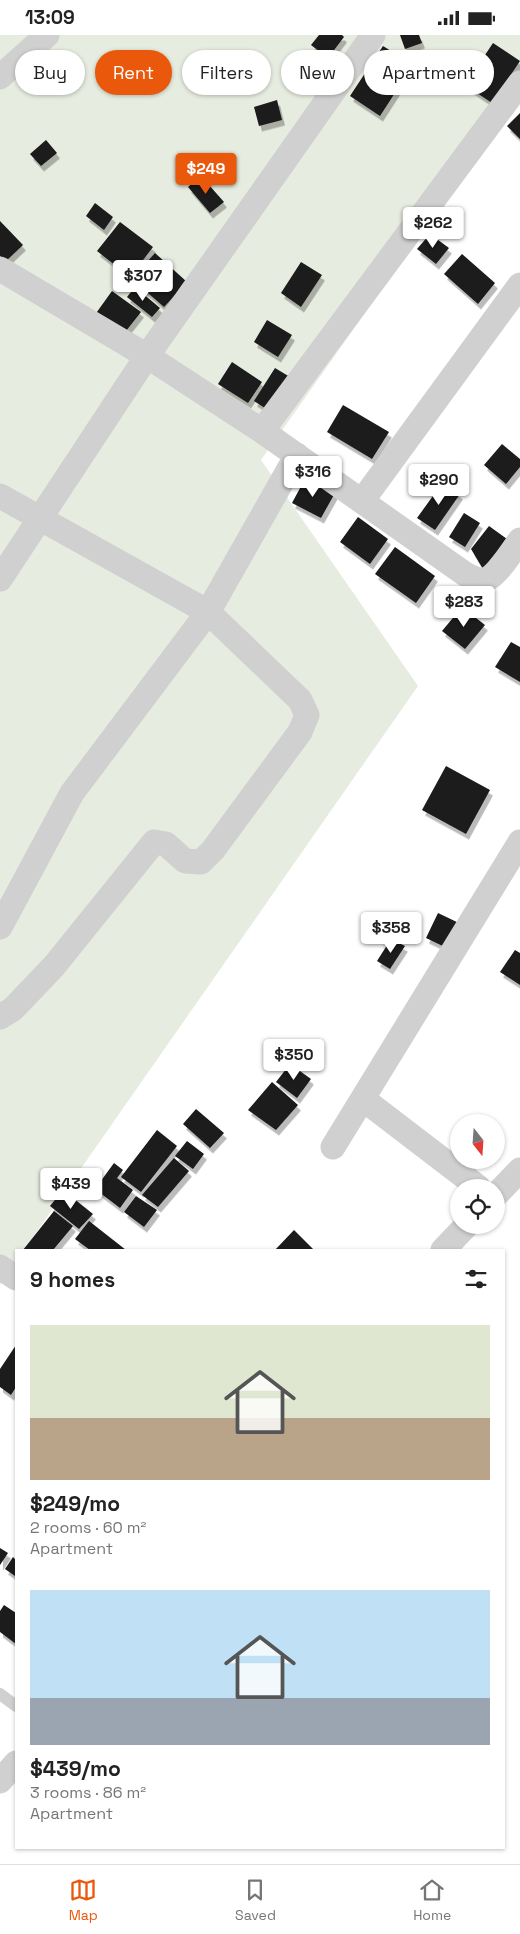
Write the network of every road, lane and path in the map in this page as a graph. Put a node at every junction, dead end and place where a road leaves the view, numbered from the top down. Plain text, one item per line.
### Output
1 (47, 35) edge
2 (374, 35) edge
3 (0, 77) edge
4 (520, 83) edge
5 (0, 269) edge
6 (520, 285) edge
7 (147, 356) junction
8 (262, 431) junction
9 (297, 455) junction
10 (0, 496) edge
11 (362, 501) junction
12 (39, 519) junction
13 (520, 540) edge
14 (0, 579) edge
15 (208, 613) junction
16 (520, 842) edge
17 (0, 927) edge
18 (0, 1017) edge
19 (363, 1099) junction
20 (333, 1147) dead end
21 (520, 1171) edge
22 (468, 1179) edge
23 (505, 1186) edge
24 (458, 1234) edge
25 (443, 1249) edge
26 (0, 1267) edge
27 (15, 1277) edge
28 (0, 1694) edge
29 (15, 1705) edge
30 (15, 1764) edge
31 (0, 1781) edge

1 - 3 street
2 - 7 street
4 - 8 street
5 - 7 street
6 - 11 street
7 - 8 street
7 - 12 street
8 - 9 street
9 - 11 street
9 - 15 street
10 - 12 street
11 - 13 street
12 - 14 street
12 - 15 street
15 - 17 street
15 - 18 street
16 - 19 street
19 - 20 street
19 - 22 street
21 - 23 street
24 - 25 street
26 - 27 street
28 - 29 lane
30 - 31 street

